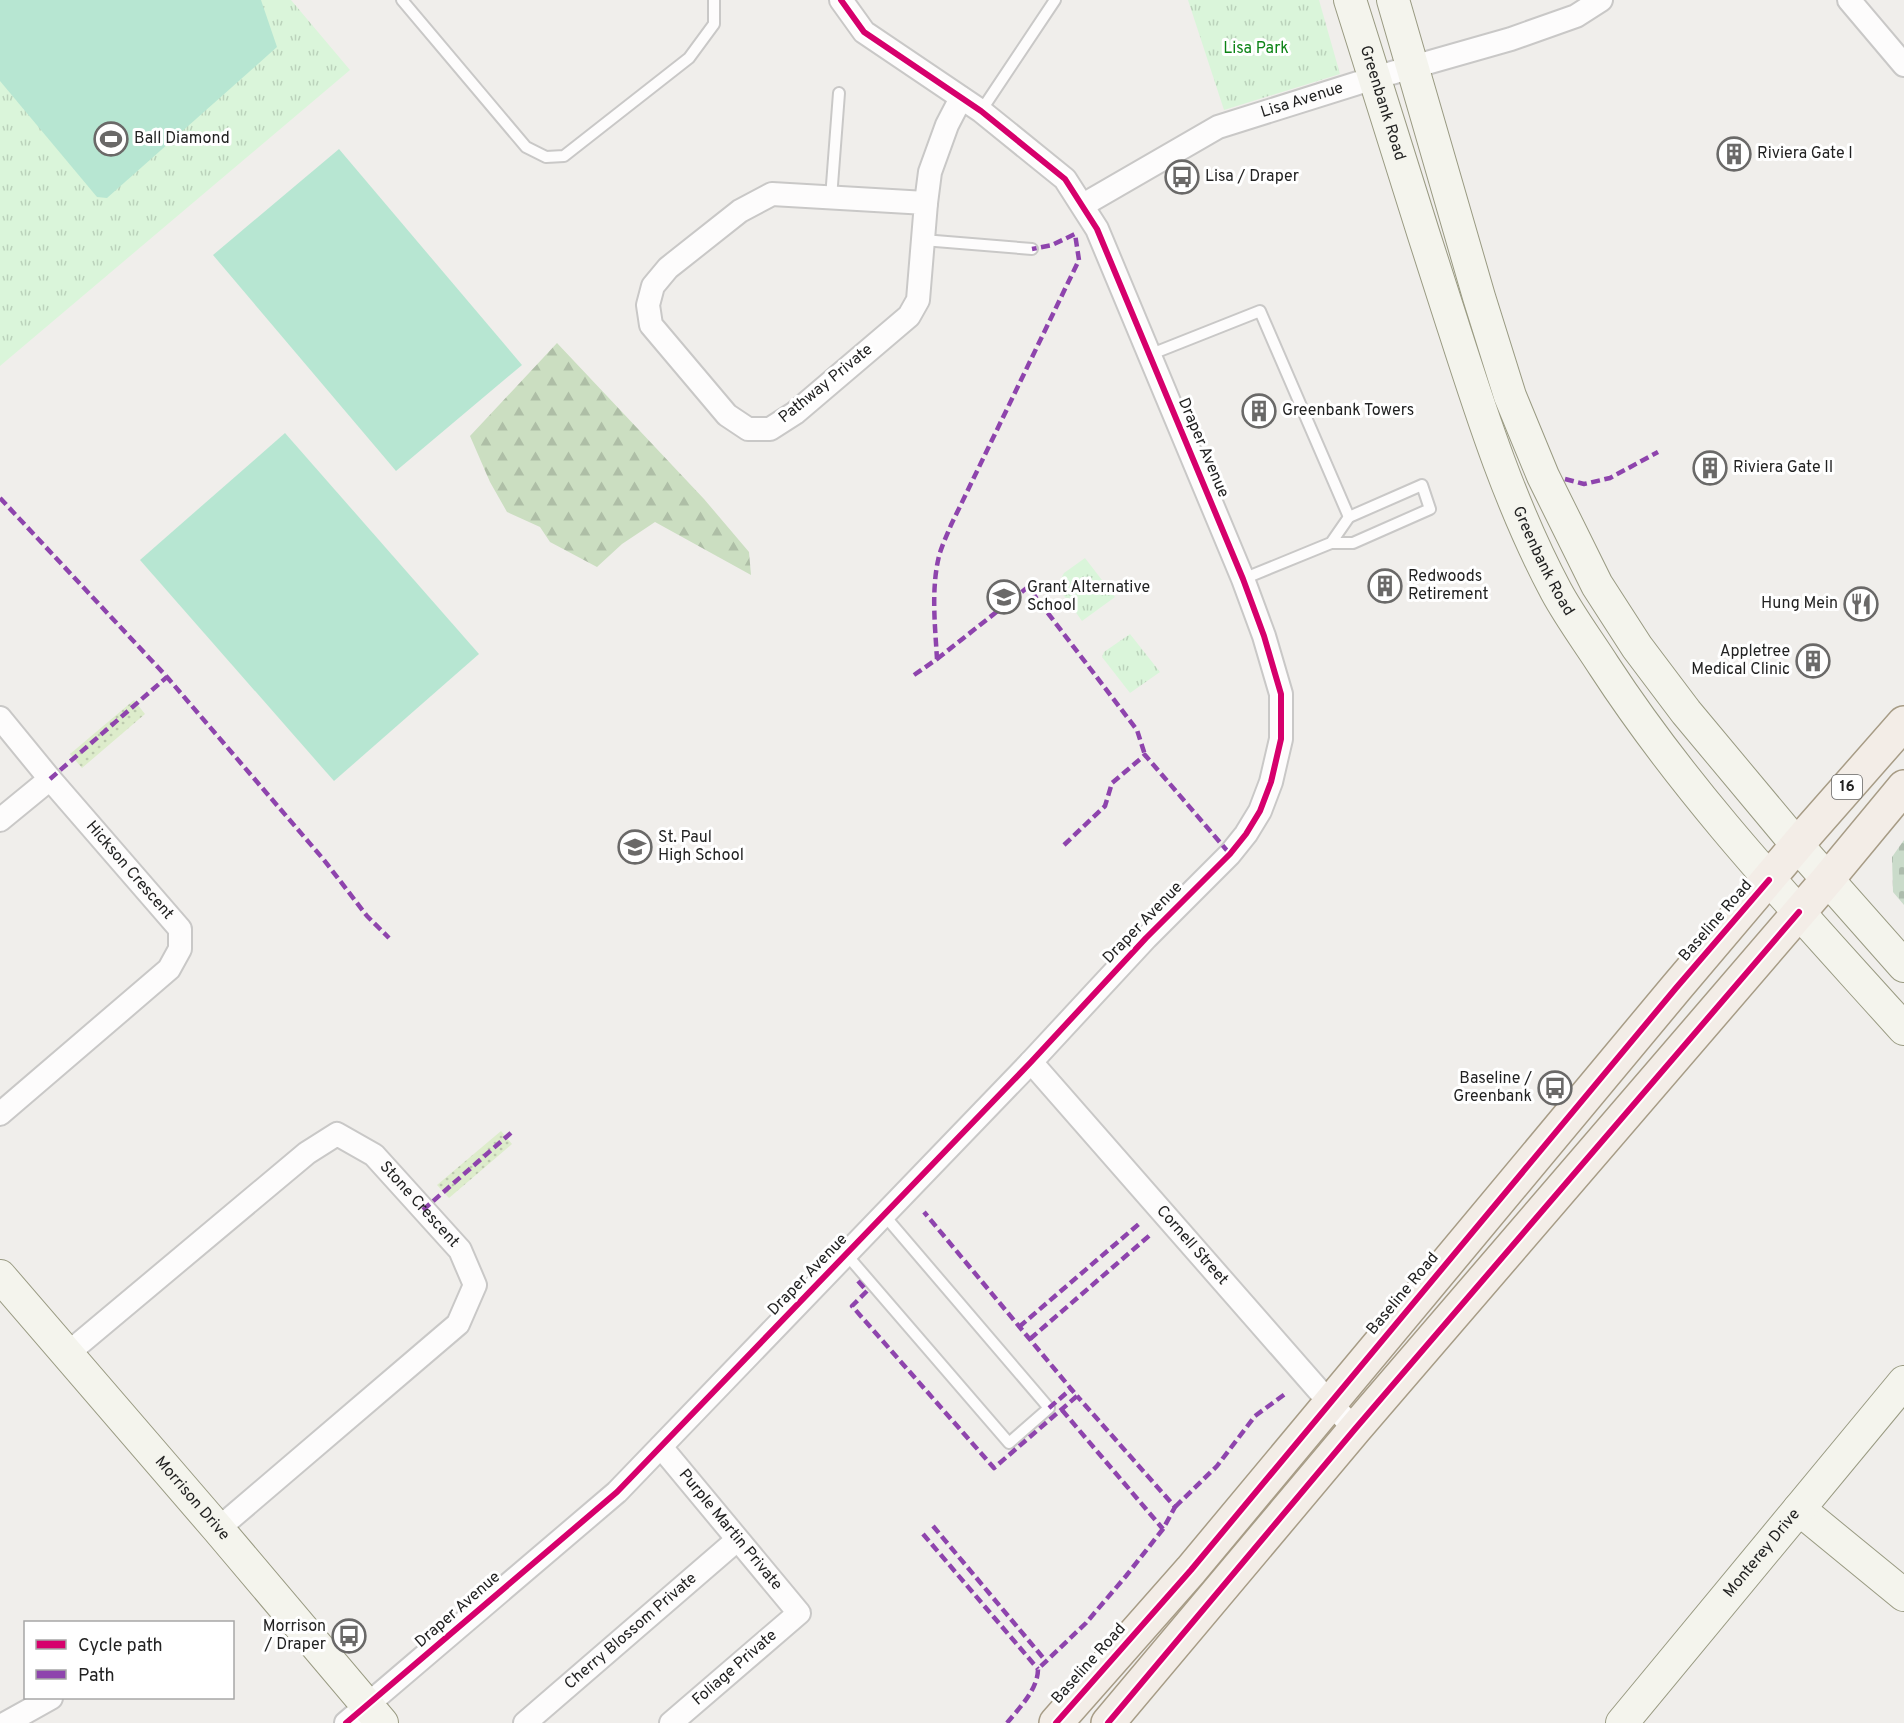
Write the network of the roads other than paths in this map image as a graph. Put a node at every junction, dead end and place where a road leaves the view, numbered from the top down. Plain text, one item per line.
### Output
1 (402, 0) edge
2 (714, 0) edge
3 (841, 0) edge
4 (1055, 0) edge
5 (1350, 0) edge
6 (1393, 0) edge
7 (1601, 0) edge
8 (1849, 0) edge
9 (1904, 65) edge
10 (1413, 67) junction
11 (1374, 78) junction
12 (839, 93) dead end
13 (961, 98) junction
14 (981, 111) junction
15 (831, 198) junction
16 (926, 203) junction
17 (1083, 205) junction
18 (923, 240) junction
19 (1032, 249) dead end
20 (1149, 355) junction
21 (1349, 517) junction
22 (1331, 543) junction
23 (1243, 579) junction
24 (0, 718) edge
25 (1904, 723) edge
26 (50, 779) junction
27 (1904, 787) edge
28 (0, 820) edge
29 (1797, 846) junction
30 (1769, 880) junction
31 (1827, 880) junction
32 (1799, 912) junction
33 (1904, 966) edge
34 (1904, 1029) edge
35 (1031, 1062) junction
36 (0, 1113) edge
37 (884, 1215) junction
38 (846, 1254) junction
39 (0, 1276) edge
40 (68, 1354) junction
41 (1904, 1382) edge
42 (1329, 1402) junction
43 (1354, 1428) junction
44 (660, 1447) junction
45 (1799, 1509) junction
46 (218, 1529) junction
47 (737, 1540) junction
48 (1904, 1595) edge
49 (799, 1613) joint
50 (49, 1699) edge
51 (365, 1717) edge
52 (6, 1723) edge
53 (525, 1723) edge
54 (671, 1723) edge
55 (1056, 1723) edge
56 (1108, 1723) edge
57 (1622, 1723) edge

1 - 2 lane
3 - 13 street, Draper Avenue
4 - 14 lane
5 - 11 main road, Greenbank Road
6 - 10 main road
7 - 10 street, Lisa Avenue
8 - 9 street
10 - 11 street, Lisa Avenue
10 - 29 main road
11 - 17 street, Lisa Avenue
11 - 30 main road, Greenbank Road
12 - 15 lane
13 - 14 street, Draper Avenue
13 - 16 street, Pathway Private
14 - 17 street, Draper Avenue
15 - 16 street, Pathway Private
15 - 18 street, Pathway Private
16 - 18 street, Pathway Private
17 - 20 street, Draper Avenue
18 - 19 lane
20 - 21 lane
20 - 23 street, Draper Avenue
21 - 22 lane
21 - 22 lane
22 - 23 lane
23 - 35 street, Draper Avenue
24 - 26 street, Hickson Crescent
25 - 29 main road, Baseline Road / 16
26 - 28 street
26 - 36 street, Hickson Crescent
27 - 31 main road
29 - 30 main road, Baseline Road / 16
29 - 31 main road
30 - 32 main road, Greenbank Road
30 - 42 main road, Baseline Road / 16
31 - 32 main road
31 - 33 main road
32 - 34 main road, Greenbank Road
32 - 43 main road
35 - 37 street, Draper Avenue
35 - 42 street, Cornell Street
37 - 38 street, Draper Avenue
37 - 38 lane
38 - 44 street, Draper Avenue
39 - 40 main road, Morrison Drive
40 - 46 main road, Morrison Drive
40 - 46 street, Stone Crescent
41 - 45 main road, Monterey Drive
42 - 43 street, Cornell Street
42 - 55 main road, Baseline Road / 16
43 - 56 main road
44 - 47 street, Purple Martin Private
44 - 51 street, Draper Avenue
45 - 48 main road
45 - 57 main road, Monterey Drive
46 - 51 main road, Morrison Drive
47 - 49 street, Purple Martin Private
47 - 53 street, Cherry Blossom Private
49 - 54 street, Foliage Private
50 - 52 street

